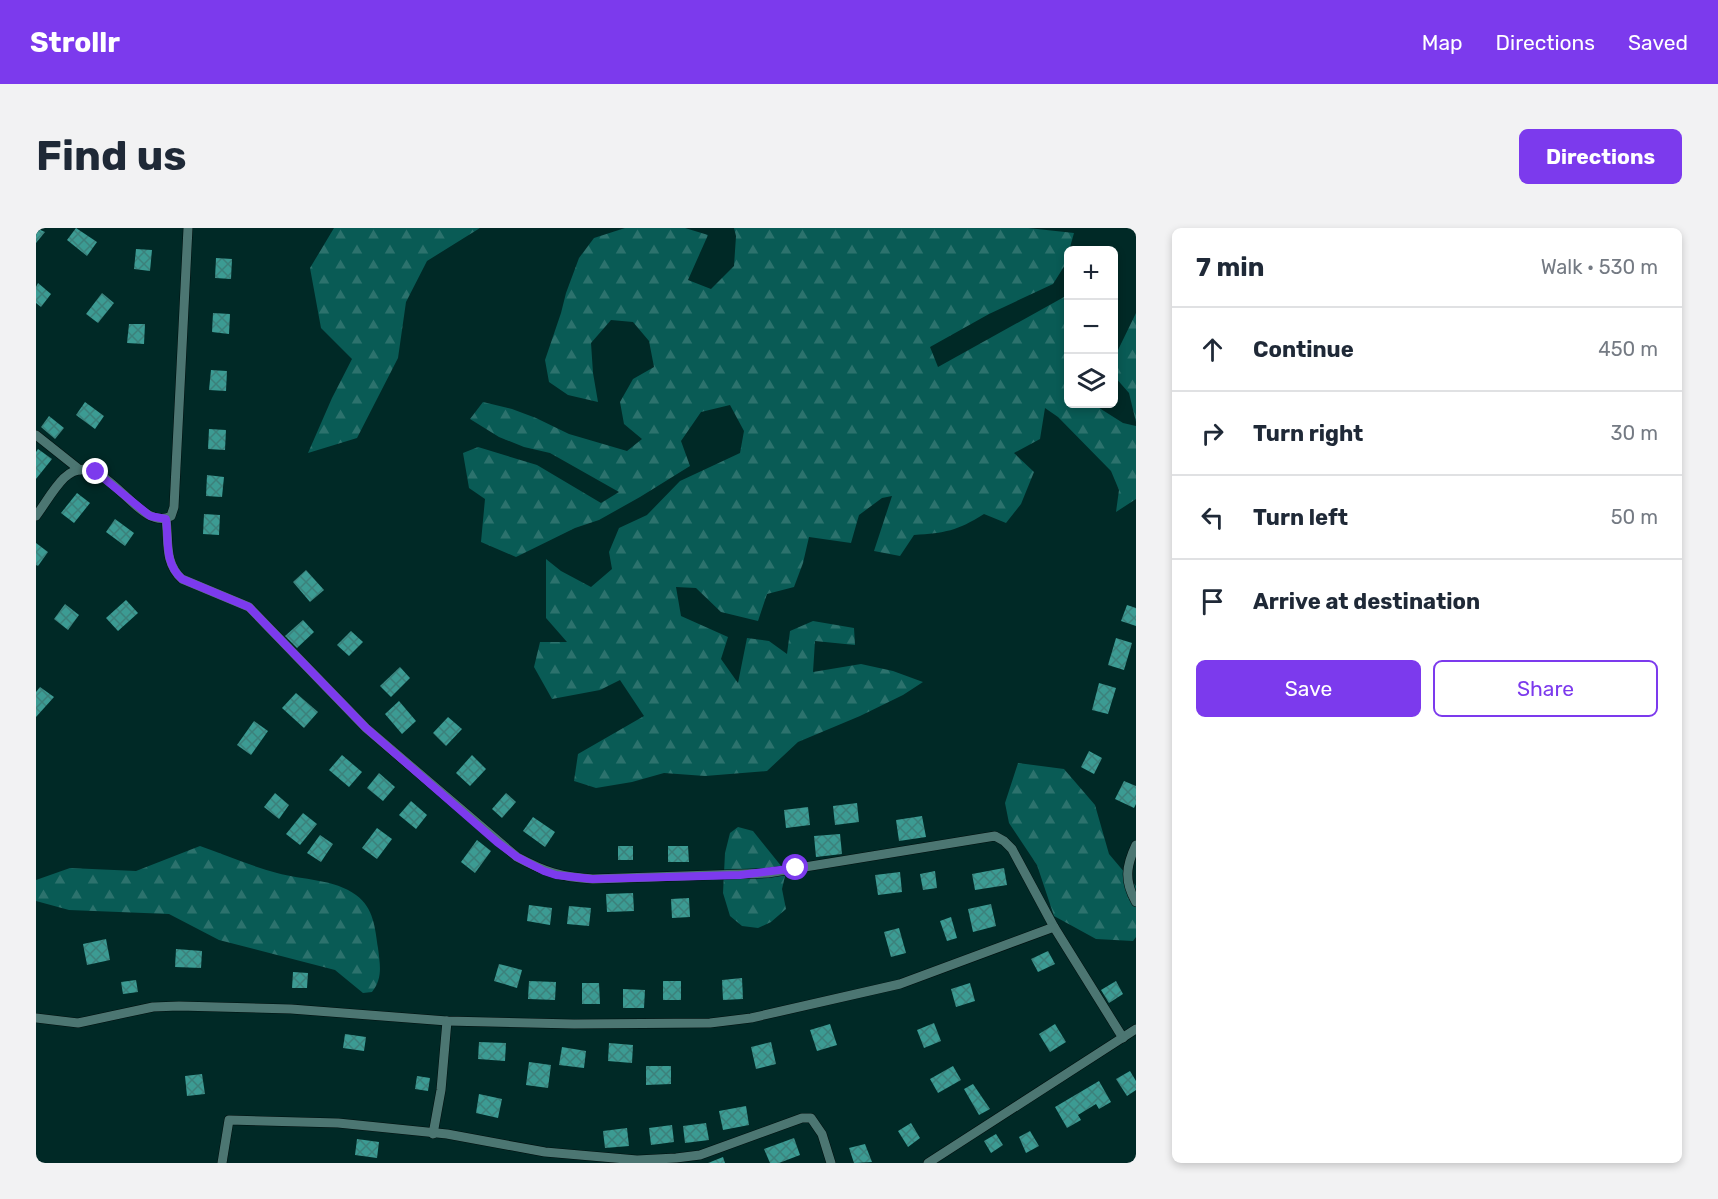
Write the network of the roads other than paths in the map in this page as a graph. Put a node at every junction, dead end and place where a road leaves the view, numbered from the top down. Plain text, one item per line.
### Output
1 (188, 228) edge
2 (36, 435) edge
3 (80, 470) junction
4 (36, 516) edge
5 (166, 519) junction
6 (1136, 845) edge
7 (1136, 902) edge
8 (1054, 927) junction
9 (36, 1018) edge
10 (447, 1021) junction
11 (1136, 1029) edge
12 (1123, 1038) junction
13 (433, 1134) junction
14 (222, 1163) edge
15 (831, 1163) edge
16 (928, 1163) edge

1 - 5 street
2 - 3 street
3 - 4 street
3 - 5 street
5 - 8 street
6 - 7 street
8 - 10 street
8 - 12 street
9 - 10 street
10 - 13 street
11 - 12 street
12 - 16 street
13 - 14 street
13 - 15 street

